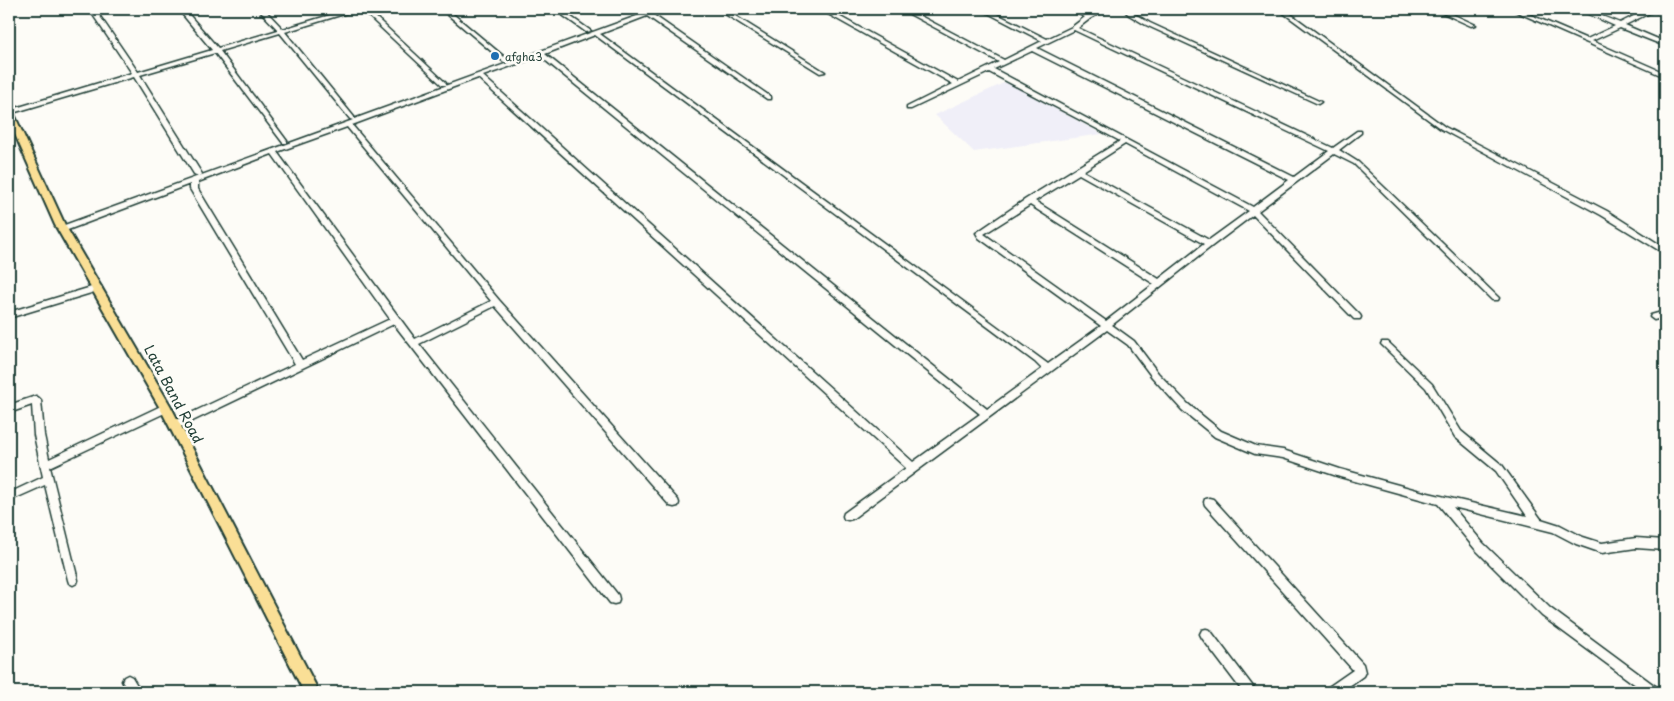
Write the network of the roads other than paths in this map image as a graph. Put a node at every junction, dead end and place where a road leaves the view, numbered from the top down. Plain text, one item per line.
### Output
1 (92, 9) edge
2 (181, 9) edge
3 (261, 9) edge
4 (355, 9) edge
5 (364, 9) edge
6 (444, 9) edge
7 (557, 9) edge
8 (661, 9) edge
9 (720, 9) edge
10 (822, 9) edge
11 (903, 9) edge
12 (983, 9) edge
13 (1070, 9) edge
14 (1106, 9) edge
15 (1126, 9) edge
16 (1281, 9) edge
17 (1437, 9) edge
18 (1513, 9) edge
19 (1580, 9) edge
20 (1654, 9) edge
21 (643, 11) edge
22 (1665, 14) edge
23 (1089, 17) junction
24 (1473, 25) dead end
25 (1620, 25) junction
26 (1074, 28) junction
27 (281, 30) junction
28 (592, 32) junction
29 (1047, 41) junction
30 (1588, 41) junction
31 (1665, 44) edge
32 (1032, 48) junction
33 (216, 50) junction
34 (540, 53) junction
35 (506, 61) junction
36 (1004, 62) junction
37 (989, 69) junction
38 (822, 72) dead end
39 (136, 74) junction
40 (1665, 75) edge
41 (479, 76) junction
42 (444, 84) junction
43 (958, 84) junction
44 (415, 97) junction
45 (769, 98) dead end
46 (1318, 102) dead end
47 (909, 108) dead end
48 (10, 116) edge
49 (350, 121) junction
50 (1358, 132) dead end
51 (1125, 141) junction
52 (285, 142) junction
53 (1333, 150) junction
54 (273, 151) junction
55 (1079, 171) junction
56 (196, 177) junction
57 (1294, 180) junction
58 (1029, 201) junction
59 (1254, 210) junction
60 (61, 227) junction
61 (1209, 244) junction
62 (1665, 251) edge
63 (1159, 283) junction
64 (98, 288) junction
65 (1495, 298) dead end
66 (496, 302) junction
67 (1665, 314) edge
68 (9, 315) edge
69 (1357, 317) dead end
70 (1654, 317) dead end
71 (395, 320) junction
72 (1106, 326) junction
73 (414, 344) junction
74 (1385, 344) dead end
75 (301, 366) junction
76 (1048, 369) junction
77 (166, 408) junction
78 (9, 409) edge
79 (987, 414) junction
80 (175, 426) junction
81 (45, 465) junction
82 (913, 468) junction
83 (49, 478) junction
84 (9, 497) edge
85 (1441, 500) junction
86 (1209, 502) dead end
87 (674, 503) dead end
88 (848, 516) dead end
89 (1538, 523) junction
90 (1665, 544) edge
91 (73, 580) dead end
92 (614, 599) dead end
93 (1206, 634) dead end
94 (128, 681) dead end
95 (135, 692) edge
96 (312, 692) edge
97 (1250, 692) edge
98 (1331, 692) edge
99 (1654, 692) edge

1 - 39 street
2 - 33 street
3 - 27 street
4 - 27 street
5 - 42 street
6 - 35 street
7 - 28 street
8 - 21 street
9 - 38 street
10 - 43 street
11 - 36 street
12 - 29 street
13 - 23 street
14 - 23 street
15 - 46 street
16 - 62 street
17 - 24 street
18 - 30 street
19 - 25 street
20 - 22 street
20 - 25 street
21 - 28 street
21 - 45 street
23 - 26 street
25 - 30 street
25 - 31 street
26 - 29 street
26 - 53 street
27 - 33 street
27 - 49 street
28 - 34 street
28 - 35 street
28 - 76 street
29 - 32 street
30 - 40 street
32 - 36 street
32 - 57 street
33 - 39 street
33 - 52 street
34 - 41 street
34 - 79 street
35 - 42 street
36 - 37 street
37 - 43 street
37 - 51 street
39 - 48 street
39 - 56 street
41 - 44 street
41 - 82 street
42 - 44 street
43 - 47 street
44 - 49 street
48 - 60 main road, Lata Band Road
49 - 52 street
49 - 54 street
49 - 66 street
50 - 53 street
51 - 55 street
51 - 59 street
52 - 56 street
53 - 57 street
53 - 65 street
54 - 56 street
54 - 71 street
55 - 58 street
55 - 61 street
56 - 60 street
56 - 75 street
57 - 59 street
58 - 63 street
58 - 72 street
59 - 61 street
59 - 69 street
60 - 64 main road, Lata Band Road
61 - 63 street
63 - 72 street
64 - 68 street
64 - 77 main road, Lata Band Road
66 - 73 street
66 - 87 street
67 - 70 street
71 - 73 street
71 - 75 street
72 - 76 street
72 - 85 street
73 - 92 street
74 - 89 street
75 - 80 street
76 - 79 street
77 - 80 main road, Lata Band Road
77 - 81 street
78 - 81 street
79 - 82 street
80 - 96 main road, Lata Band Road
81 - 83 street
82 - 88 street
83 - 84 street
83 - 91 street
85 - 89 street
85 - 99 street
86 - 98 street
89 - 90 street
93 - 97 street
94 - 95 street

